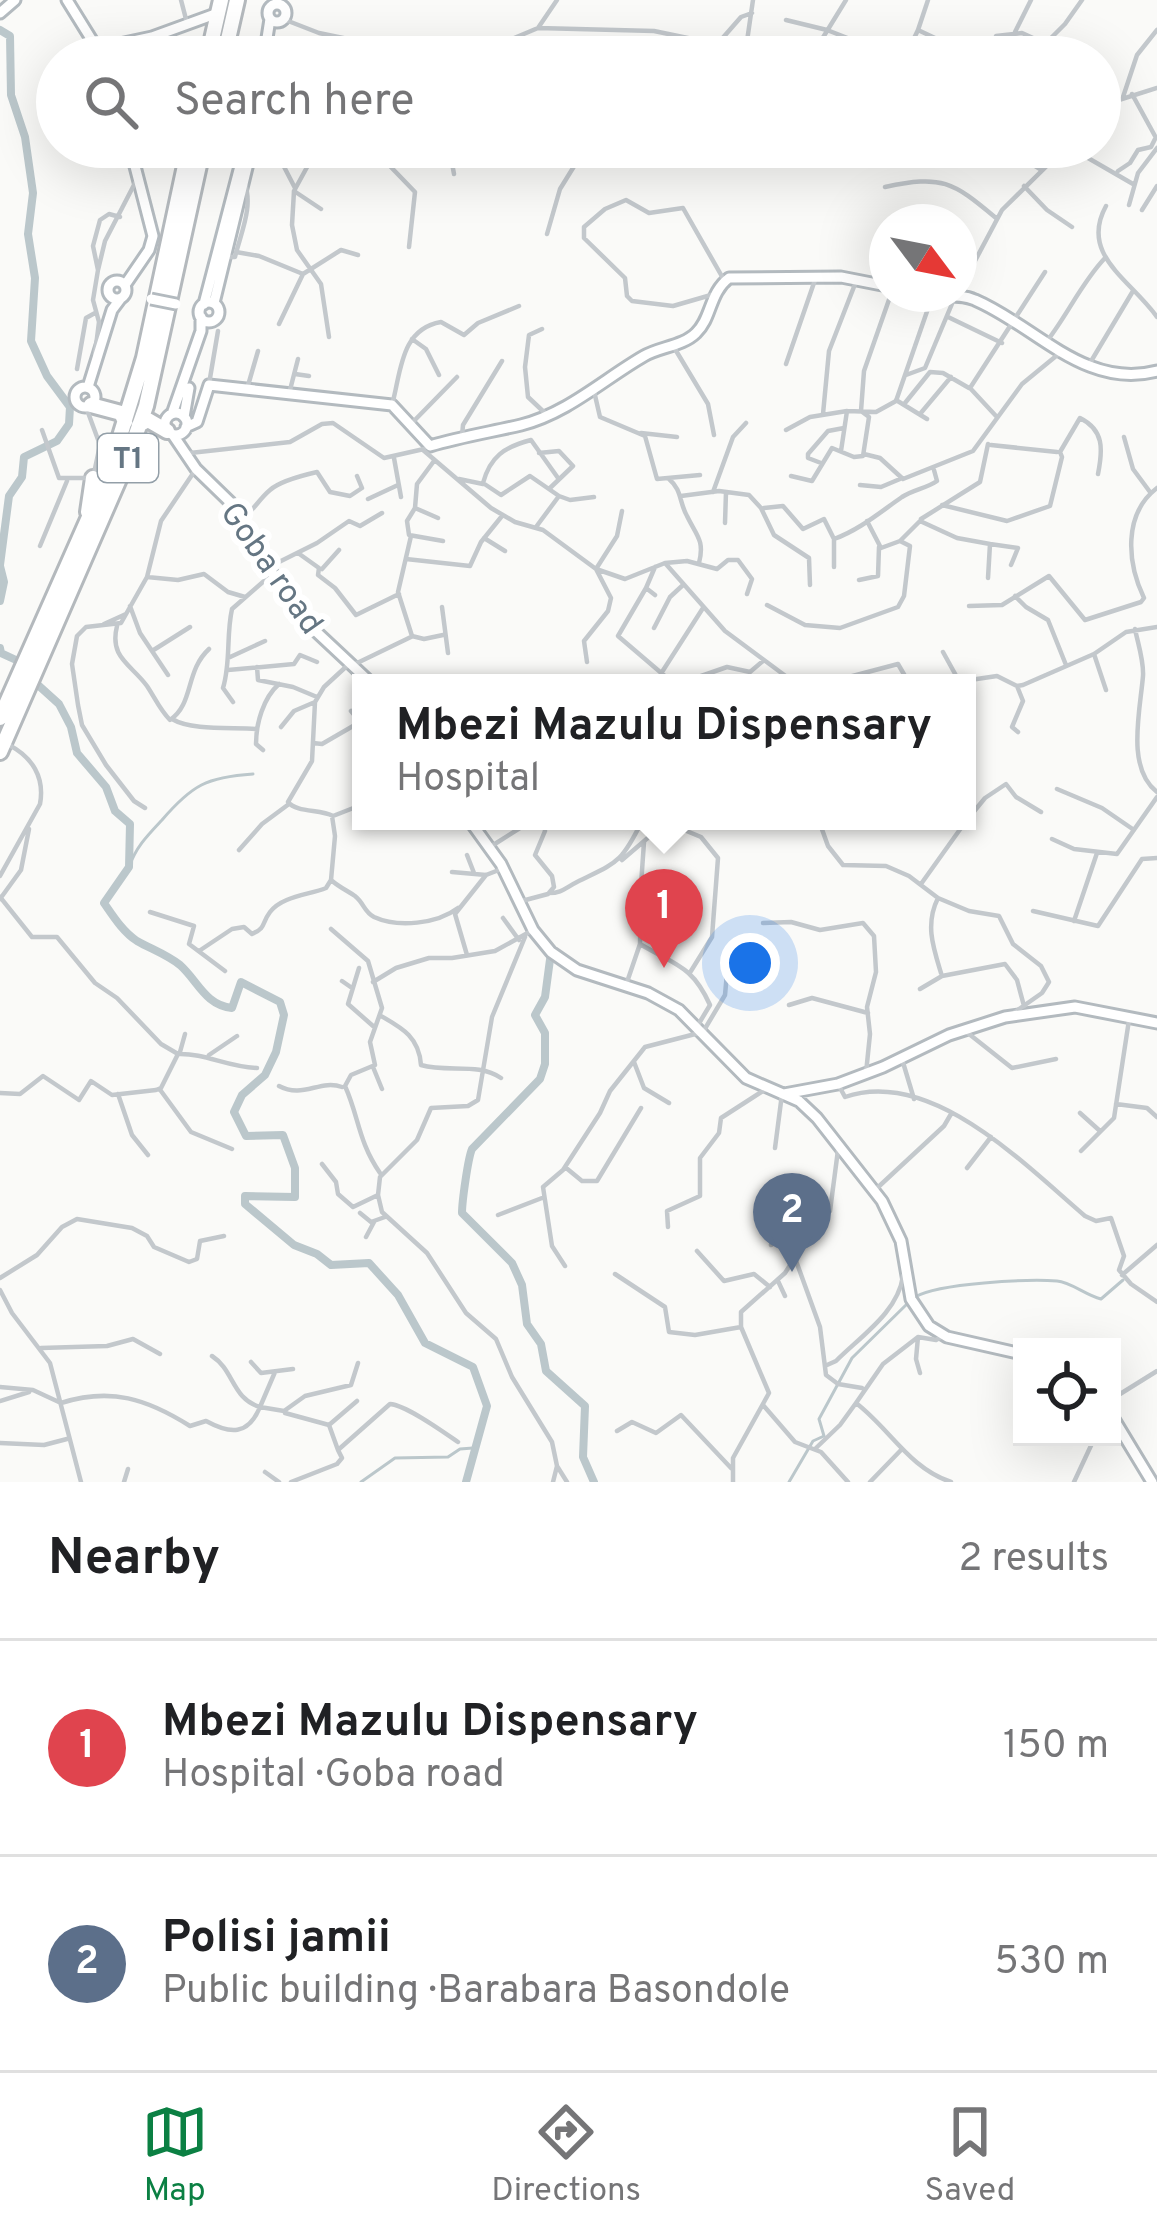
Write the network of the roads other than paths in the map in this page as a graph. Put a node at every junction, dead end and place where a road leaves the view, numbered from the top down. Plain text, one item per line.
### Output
1 (15, 0) edge
2 (67, 0) edge
3 (181, 0) edge
4 (237, 0) edge
5 (556, 0) edge
6 (753, 0) edge
7 (846, 0) edge
8 (928, 0) edge
9 (1030, 0) edge
10 (1068, 0) edge
11 (1082, 0) edge
12 (278, 3) edge
13 (219, 6) edge
14 (1076, 9) junction
15 (0, 13) edge
16 (752, 13) junction
17 (277, 20) junction
18 (786, 20) dead end
19 (187, 25) junction
20 (538, 28) junction
21 (826, 30) junction
22 (918, 30) junction
23 (1157, 30) edge
24 (1015, 32) junction
25 (85, 36) edge
26 (144, 36) edge
27 (213, 36) edge
28 (229, 36) edge
29 (273, 36) edge
30 (332, 36) edge
31 (521, 36) edge
32 (679, 36) edge
33 (721, 36) edge
34 (750, 36) edge
35 (823, 36) edge
36 (843, 36) edge
37 (914, 36) edge
38 (931, 36) edge
39 (999, 36) edge
40 (1026, 36) edge
41 (1051, 36) edge
42 (1157, 89) edge
43 (1132, 94) junction
44 (1124, 97) junction
45 (1121, 98) edge
46 (1156, 137) edge
47 (1157, 148) edge
48 (137, 168) edge
49 (185, 168) edge
50 (198, 168) edge
51 (243, 168) edge
52 (246, 168) edge
53 (284, 168) edge
54 (307, 168) edge
55 (392, 168) edge
56 (453, 168) edge
57 (574, 168) edge
58 (1108, 168) edge
59 (1041, 169) edge
60 (1116, 172) junction
61 (139, 174) junction
62 (454, 174) dead end
63 (1133, 184) junction
64 (1024, 186) junction
65 (1157, 186) edge
66 (885, 187) dead end
67 (295, 190) junction
68 (1129, 205) dead end
69 (1106, 206) dead end
70 (321, 208) dead end
71 (1142, 211) dead end
72 (120, 217) junction
73 (996, 218) junction
74 (1072, 227) dead end
75 (547, 234) dead end
76 (410, 247) dead end
77 (231, 255) junction
78 (358, 255) dead end
79 (977, 255) edge
80 (1106, 256) junction
81 (98, 270) junction
82 (1045, 272) dead end
83 (306, 273) junction
84 (816, 277) junction
85 (857, 279) junction
86 (724, 280) junction
87 (869, 283) edge
88 (1133, 291) junction
89 (121, 292) junction
90 (713, 294) junction
91 (1157, 300) edge
92 (977, 301) edge
93 (520, 306) dead end
94 (1150, 307) junction
95 (882, 312) edge
96 (926, 312) edge
97 (949, 312) edge
98 (95, 314) junction
99 (207, 314) junction
100 (947, 316) junction
101 (1157, 317) edge
102 (1016, 323) junction
103 (279, 324) dead end
104 (542, 329) dead end
105 (328, 337) dead end
106 (412, 339) junction
107 (1047, 341) junction
108 (1002, 343) junction
109 (672, 344) junction
110 (258, 351) dead end
111 (1062, 351) junction
112 (97, 359) junction
113 (298, 359) dead end
114 (502, 361) dead end
115 (786, 364) dead end
116 (1087, 367) junction
117 (77, 369) dead end
118 (1157, 371) edge
119 (295, 374) junction
120 (439, 375) dead end
121 (308, 376) dead end
122 (903, 376) junction
123 (457, 377) dead end
124 (951, 377) junction
125 (209, 385) junction
126 (970, 388) junction
127 (247, 389) junction
128 (593, 391) junction
129 (288, 395) junction
130 (90, 398) junction
131 (896, 400) junction
132 (139, 404) junction
133 (905, 404) junction
134 (392, 405) junction
135 (848, 411) junction
136 (861, 411) junction
137 (547, 414) junction
138 (823, 414) junction
139 (996, 416) junction
140 (132, 423) junction
141 (746, 423) dead end
142 (177, 424) junction
143 (410, 425) junction
144 (844, 428) junction
145 (43, 430) dead end
146 (786, 430) dead end
147 (641, 433) junction
148 (714, 434) dead end
149 (462, 436) junction
150 (677, 437) dead end
151 (1124, 437) dead end
152 (981, 439) junction
153 (988, 444) junction
154 (425, 447) junction
155 (184, 450) junction
156 (841, 451) junction
157 (1060, 452) junction
158 (539, 453) junction
159 (863, 454) junction
160 (394, 458) junction
161 (434, 460) junction
162 (820, 463) junction
163 (196, 469) junction
164 (934, 470) junction
165 (1098, 474) dead end
166 (700, 475) dead end
167 (357, 476) dead end
168 (791, 476) dead end
169 (93, 478) junction
170 (558, 478) junction
171 (458, 479) junction
172 (669, 479) junction
173 (900, 479) junction
174 (67, 481) junction
175 (483, 484) junction
176 (398, 485) junction
177 (860, 485) dead end
178 (550, 488) junction
179 (1157, 488) edge
180 (713, 492) junction
181 (726, 492) junction
182 (1150, 492) junction
183 (559, 496) junction
184 (681, 496) junction
185 (401, 497) dead end
186 (595, 497) dead end
187 (368, 499) dead end
188 (942, 505) junction
189 (416, 508) junction
190 (761, 508) junction
191 (622, 511) dead end
192 (382, 513) dead end
193 (502, 516) junction
194 (438, 518) dead end
195 (241, 519) junction
196 (920, 520) junction
197 (867, 521) junction
198 (87, 523) junction
199 (725, 523) dead end
200 (536, 527) junction
201 (411, 536) junction
202 (484, 538) junction
203 (834, 539) junction
204 (443, 541) dead end
205 (900, 541) junction
206 (991, 544) junction
207 (40, 546) dead end
208 (879, 547) junction
209 (339, 550) dead end
210 (505, 551) dead end
211 (298, 553) junction
212 (406, 559) junction
213 (665, 563) junction
214 (700, 563) junction
215 (1011, 566) dead end
216 (655, 567) junction
217 (834, 567) dead end
218 (596, 569) junction
219 (270, 571) junction
220 (317, 573) junction
221 (147, 577) junction
222 (988, 578) dead end
223 (859, 580) dead end
224 (683, 585) junction
225 (810, 585) dead end
226 (646, 588) junction
227 (399, 594) junction
228 (748, 594) dead end
229 (655, 595) dead end
230 (1016, 596) junction
231 (245, 597) junction
232 (767, 605) dead end
233 (130, 606) junction
234 (969, 606) dead end
235 (442, 608) dead end
236 (703, 608) junction
237 (126, 614) junction
238 (100, 625) junction
239 (117, 626) junction
240 (190, 627) dead end
241 (1157, 627) edge
242 (655, 628) dead end
243 (1135, 629) junction
244 (443, 635) junction
245 (413, 637) junction
246 (265, 641) dead end
247 (209, 649) dead end
248 (152, 651) junction
249 (943, 652) dead end
250 (448, 653) dead end
251 (1094, 654) junction
252 (228, 658) junction
253 (763, 661) junction
254 (316, 662) dead end
255 (587, 662) dead end
256 (350, 665) junction
257 (1066, 666) junction
258 (257, 667) junction
259 (228, 670) junction
260 (662, 672) junction
261 (360, 674) edge
262 (665, 674) edge
263 (704, 674) edge
264 (782, 674) edge
265 (860, 674) edge
266 (904, 674) edge
267 (955, 674) edge
268 (168, 675) dead end
269 (976, 679) edge
270 (279, 684) junction
271 (1017, 686) junction
272 (1106, 690) dead end
273 (316, 700) junction
274 (233, 702) dead end
275 (0, 718) edge
276 (172, 719) junction
277 (280, 727) dead end
278 (352, 727) edge
279 (257, 729) junction
280 (1018, 731) dead end
281 (313, 743) junction
282 (2, 747) edge
283 (263, 750) dead end
284 (1057, 789) dead end
285 (1157, 795) edge
286 (289, 805) junction
287 (145, 808) dead end
288 (352, 808) edge
289 (976, 809) edge
290 (1041, 812) dead end
291 (332, 816) junction
292 (29, 824) junction
293 (477, 830) edge
294 (516, 830) edge
295 (545, 830) edge
296 (636, 830) edge
297 (674, 830) edge
298 (689, 830) edge
299 (824, 830) edge
300 (960, 830) edge
301 (1135, 830) junction
302 (514, 832) joint
303 (1052, 839) dead end
304 (644, 842) junction
305 (490, 848) junction
306 (239, 850) dead end
307 (1097, 853) junction
308 (467, 855) dead end
309 (1157, 857) edge
310 (616, 863) junction
311 (504, 868) junction
312 (452, 872) dead end
313 (474, 873) junction
314 (486, 874) junction
315 (0, 877) edge
316 (332, 880) junction
317 (674, 884) dead end
318 (921, 884) junction
319 (641, 885) junction
320 (549, 893) junction
321 (0, 898) edge
322 (938, 898) junction
323 (518, 902) junction
324 (458, 908) junction
325 (1034, 910) dead end
326 (150, 912) dead end
327 (503, 918) dead end
328 (1074, 922) junction
329 (763, 923) dead end
330 (331, 929) dead end
331 (526, 936) junction
332 (640, 944) junction
333 (199, 951) junction
334 (466, 956) junction
335 (359, 968) dead end
336 (225, 971) dead end
337 (691, 971) junction
338 (727, 973) dead end
339 (942, 976) junction
340 (342, 981) dead end
341 (373, 982) junction
342 (626, 985) junction
343 (352, 988) junction
344 (920, 989) dead end
345 (789, 1005) dead end
346 (1024, 1006) junction
347 (868, 1012) junction
348 (381, 1016) junction
349 (1005, 1017) junction
350 (1129, 1020) junction
351 (1157, 1023) edge
352 (373, 1026) junction
353 (700, 1029) junction
354 (964, 1030) junction
355 (185, 1034) dead end
356 (237, 1036) dead end
357 (179, 1053) junction
358 (209, 1054) junction
359 (902, 1059) junction
360 (1056, 1059) dead end
361 (634, 1062) junction
362 (373, 1067) junction
363 (256, 1068) dead end
364 (485, 1070) junction
365 (866, 1073) junction
366 (501, 1078) dead end
367 (838, 1084) junction
368 (279, 1086) dead end
369 (345, 1088) junction
370 (160, 1089) junction
371 (382, 1089) dead end
372 (766, 1089) junction
373 (0, 1094) edge
374 (118, 1094) junction
375 (782, 1094) junction
376 (914, 1099) junction
377 (668, 1103) dead end
378 (1115, 1105) junction
379 (641, 1108) dead end
380 (952, 1112) junction
381 (1080, 1113) dead end
382 (1157, 1117) edge
383 (1100, 1131) junction
384 (992, 1137) junction
385 (839, 1144) junction
386 (232, 1148) dead end
387 (775, 1148) dead end
388 (1081, 1151) dead end
389 (148, 1155) dead end
390 (322, 1164) dead end
391 (565, 1167) junction
392 (968, 1168) dead end
393 (382, 1174) junction
394 (875, 1190) junction
395 (378, 1195) junction
396 (542, 1198) junction
397 (360, 1213) dead end
398 (498, 1215) dead end
399 (386, 1217) junction
400 (374, 1222) junction
401 (668, 1227) dead end
402 (224, 1236) dead end
403 (366, 1237) dead end
404 (803, 1244) junction
405 (771, 1245) dead end
406 (1157, 1245) edge
407 (698, 1250) dead end
408 (796, 1258) junction
409 (565, 1266) dead end
410 (904, 1270) junction
411 (615, 1274) dead end
412 (1122, 1275) junction
413 (0, 1278) edge
414 (778, 1281) junction
415 (770, 1287) junction
416 (0, 1290) edge
417 (785, 1296) dead end
418 (1157, 1302) edge
419 (741, 1327) junction
420 (943, 1336) junction
421 (918, 1337) junction
422 (41, 1348) junction
423 (1013, 1352) edge
424 (160, 1354) dead end
425 (212, 1356) dead end
426 (251, 1361) dead end
427 (358, 1363) dead end
428 (825, 1365) junction
429 (293, 1369) dead end
430 (1157, 1371) edge
431 (275, 1372) junction
432 (920, 1372) dead end
433 (0, 1387) edge
434 (864, 1389) junction
435 (33, 1390) junction
436 (1121, 1394) edge
437 (0, 1401) edge
438 (357, 1401) dead end
439 (61, 1403) junction
440 (856, 1403) junction
441 (763, 1405) junction
442 (260, 1406) junction
443 (279, 1412) junction
444 (329, 1425) junction
445 (617, 1431) dead end
446 (1121, 1432) edge
447 (67, 1439) junction
448 (458, 1442) dead end
449 (0, 1443) edge
450 (1091, 1446) edge
451 (815, 1448) junction
452 (902, 1449) junction
453 (338, 1450) junction
454 (557, 1466) junction
455 (731, 1468) junction
456 (128, 1469) dead end
457 (266, 1472) dead end
458 (935, 1480) edge
459 (81, 1482) edge
460 (124, 1482) edge
461 (279, 1482) edge
462 (291, 1482) edge
463 (553, 1482) edge
464 (567, 1482) edge
465 (733, 1482) edge
466 (848, 1482) edge
467 (870, 1482) edge
468 (951, 1482) edge
469 (1074, 1482) edge
470 (1152, 1482) edge

1 - 15 street
2 - 25 street
3 - 19 street
4 - 28 highway
5 - 20 street
6 - 16 street
7 - 21 street
8 - 22 street
9 - 24 street
10 - 14 street
11 - 14 street
12 - 17 street
13 - 19 street
13 - 27 highway
14 - 41 street
16 - 33 street
16 - 34 street
17 - 29 street
17 - 30 street
18 - 21 street
19 - 26 street
20 - 31 street
20 - 32 street
21 - 35 street
21 - 36 street
22 - 37 street
22 - 38 street
23 - 44 street
24 - 39 street
24 - 40 street
42 - 43 street
43 - 44 street
43 - 46 street
44 - 45 street
46 - 60 street
47 - 63 street
48 - 61 street
49 - 132 highway, T1
50 - 132 highway, T1
51 - 99 street
52 - 77 street
53 - 67 street
54 - 67 street
55 - 76 street
56 - 62 street
57 - 75 street
58 - 60 street
59 - 64 street
60 - 63 street
61 - 72 street
61 - 89 street
63 - 68 street
64 - 73 street
64 - 74 street
65 - 71 street
66 - 73 street
67 - 70 street
67 - 83 street
69 - 80 street
72 - 81 street
72 - 81 street
73 - 79 street
77 - 83 street
77 - 99 street
78 - 83 street
80 - 88 street
80 - 107 street
81 - 98 street
82 - 102 street
83 - 103 street
83 - 105 street
84 - 85 street
84 - 86 street
84 - 115 street
85 - 87 street
85 - 138 street
86 - 90 street
86 - 90 street
88 - 94 street
88 - 116 street
89 - 99 street, bridge
89 - 112 street
90 - 109 street
91 - 94 street
92 - 102 street
93 - 106 street
94 - 101 street
95 - 136 street
96 - 122 street
97 - 100 street
98 - 112 street
98 - 117 street
99 - 125 street
99 - 142 street
100 - 108 street
100 - 122 street
102 - 107 street
102 - 108 street
104 - 137 street
106 - 120 street
106 - 134 street
107 - 111 street
108 - 126 street
109 - 128 street
109 - 148 street
110 - 127 street
111 - 116 street
111 - 139 street
112 - 130 street
113 - 119 street
114 - 149 street
116 - 118 street
119 - 121 street
119 - 129 street
122 - 131 street
123 - 143 street
124 - 126 street
124 - 133 street
124 - 133 street
125 - 127 street
125 - 142 street
126 - 139 street
127 - 129 street
128 - 137 street
128 - 147 street
129 - 134 street
130 - 132 highway
130 - 140 highway
130 - 169 street
131 - 133 street
131 - 136 street
132 - 140 highway, T1
132 - 142 highway
134 - 143 street
135 - 136 street
135 - 138 street
135 - 144 street
136 - 159 street
137 - 149 street
138 - 146 street
139 - 152 street
140 - 142 highway
140 - 198 highway, T1
140 - 282 highway, T1
141 - 180 street
142 - 155 street
143 - 154 street
144 - 156 street
144 - 162 street
145 - 174 street
147 - 150 street
147 - 172 street
149 - 154 street
151 - 182 street
152 - 153 street
152 - 164 street
153 - 157 street
153 - 188 street
154 - 160 street
154 - 161 street
155 - 160 street
155 - 163 street, Goba road
156 - 159 street
156 - 162 street
157 - 165 street
157 - 188 street
158 - 170 street
158 - 170 street
158 - 175 street
159 - 173 street
160 - 176 street
161 - 171 street
161 - 189 street
162 - 168 street
163 - 195 street, Goba road
163 - 221 street
164 - 173 street
164 - 197 street
166 - 172 street
167 - 195 street
169 - 174 street
169 - 198 highway
170 - 178 street
171 - 175 street
171 - 193 street
172 - 184 street
173 - 177 street
174 - 207 street
175 - 178 street
176 - 185 street
176 - 187 street
178 - 183 street
179 - 182 street
180 - 181 street
180 - 184 street
181 - 190 street
181 - 199 street
182 - 230 street
183 - 186 street
183 - 200 street
184 - 214 street
188 - 196 street
189 - 194 street
189 - 201 street
190 - 203 street
190 - 225 street
191 - 218 street
192 - 211 street
193 - 200 street
193 - 202 street
195 - 219 street, Goba road
196 - 205 street
196 - 206 street
197 - 203 street
197 - 208 street
198 - 275 highway, T1
200 - 218 street
201 - 204 street
201 - 212 street
202 - 210 street
202 - 212 street
203 - 217 street
205 - 208 street
205 - 232 street
206 - 215 street
206 - 222 street
208 - 223 street
209 - 220 street
211 - 219 street
211 - 220 street
212 - 227 street
213 - 214 street
213 - 216 street
213 - 224 street
214 - 228 street
216 - 218 street
216 - 226 street
218 - 255 street
219 - 231 street
219 - 256 street, Goba road
220 - 227 street
221 - 231 street
221 - 233 street
224 - 236 street
224 - 242 street
226 - 229 street
226 - 260 street
227 - 245 street
230 - 234 street
230 - 257 street
231 - 252 street
233 - 237 street
233 - 248 street
235 - 244 street
236 - 253 street
236 - 260 street
237 - 238 street
237 - 239 street
238 - 239 street
238 - 287 street
239 - 276 street
240 - 248 street
241 - 243 street
243 - 251 street
243 - 285 street
244 - 245 street
244 - 250 street
245 - 256 street
246 - 252 street
247 - 276 street
248 - 268 street
249 - 267 street
251 - 257 street
251 - 272 street
252 - 259 street
253 - 263 street
253 - 264 street
254 - 258 street
256 - 261 street, Goba road
256 - 273 street
257 - 271 street
258 - 259 street
258 - 270 street
259 - 274 street
260 - 262 street
265 - 266 street
269 - 271 street
270 - 273 street
270 - 279 street
271 - 280 street
273 - 277 street
273 - 281 street
276 - 279 street
278 - 281 street
279 - 283 street
281 - 286 street
282 - 292 street
284 - 301 street
285 - 301 street
286 - 291 street
286 - 306 street
288 - 291 street
289 - 290 street
291 - 316 street
292 - 315 street
292 - 321 street
293 - 305 street
294 - 302 street
295 - 320 street
296 - 310 street
297 - 304 street
298 - 337 street
299 - 318 street
300 - 318 street
301 - 307 street
302 - 305 street
303 - 307 street
304 - 310 street
304 - 319 street
305 - 311 street
307 - 328 street
308 - 313 street
309 - 328 street
310 - 320 street
311 - 314 street
311 - 323 street
312 - 313 street
313 - 314 street
314 - 324 street
316 - 324 street
316 - 333 street
317 - 319 street
318 - 322 street
319 - 332 street
320 - 323 street
321 - 357 street
322 - 339 street
322 - 346 street
323 - 331 street
324 - 334 street
325 - 328 street
326 - 333 street
327 - 331 street
329 - 347 street
330 - 341 street
331 - 334 street
331 - 342 street
331 - 364 street
332 - 337 street
332 - 342 street
333 - 336 street
334 - 341 street
335 - 343 street
337 - 353 street
338 - 353 street
339 - 344 street
339 - 346 street
340 - 343 street
341 - 348 street
342 - 353 street
343 - 352 street
345 - 347 street
346 - 349 street
347 - 365 street
348 - 352 street
348 - 364 street
349 - 350 street
349 - 354 street
350 - 351 street
350 - 378 street
352 - 362 street
353 - 361 street
353 - 372 street
354 - 359 street
354 - 360 street
355 - 357 street
356 - 358 street
357 - 358 street
357 - 370 street
358 - 363 street
359 - 365 street
359 - 376 street
361 - 377 street
361 - 391 street
362 - 369 street
362 - 371 street
364 - 366 street
364 - 393 street
365 - 367 street
367 - 375 street
367 - 376 street
368 - 369 street
369 - 393 street
370 - 374 street
370 - 386 street
372 - 375 street
372 - 401 street
373 - 374 street
374 - 389 street
375 - 385 street
375 - 387 street
376 - 380 street
378 - 382 street
378 - 383 street
379 - 391 street
380 - 384 street
380 - 394 street
381 - 383 street
383 - 388 street
384 - 392 street
384 - 412 street
385 - 394 street
385 - 404 street
390 - 395 street
391 - 396 street
393 - 395 street
394 - 410 street
395 - 399 street
396 - 398 street
396 - 409 street
397 - 400 street
399 - 400 street
399 - 454 street
400 - 403 street
402 - 413 street
404 - 405 street
404 - 408 street
406 - 412 street
407 - 415 street
408 - 414 street
408 - 428 street
410 - 420 street
410 - 428 street
411 - 419 street
412 - 418 street
414 - 415 street
414 - 417 street
415 - 419 street
416 - 422 street
419 - 441 street
420 - 421 street
420 - 423 street
421 - 432 street
421 - 434 street
422 - 424 street
422 - 439 street
425 - 442 street
426 - 431 street
427 - 443 street
428 - 434 street
429 - 431 street
430 - 436 street
431 - 442 street
433 - 435 street
434 - 440 street
435 - 437 street
435 - 439 street
438 - 444 street
439 - 442 street
439 - 447 street
440 - 451 street
440 - 452 street
441 - 451 street
441 - 455 street
442 - 443 street
443 - 444 street
444 - 453 street
445 - 455 street
446 - 470 street
447 - 449 street
447 - 459 street
448 - 453 street
450 - 469 street
451 - 466 street
452 - 458 street
452 - 467 street
453 - 462 street
454 - 463 street
454 - 464 street
455 - 465 street
456 - 460 street
457 - 461 street
458 - 468 street

